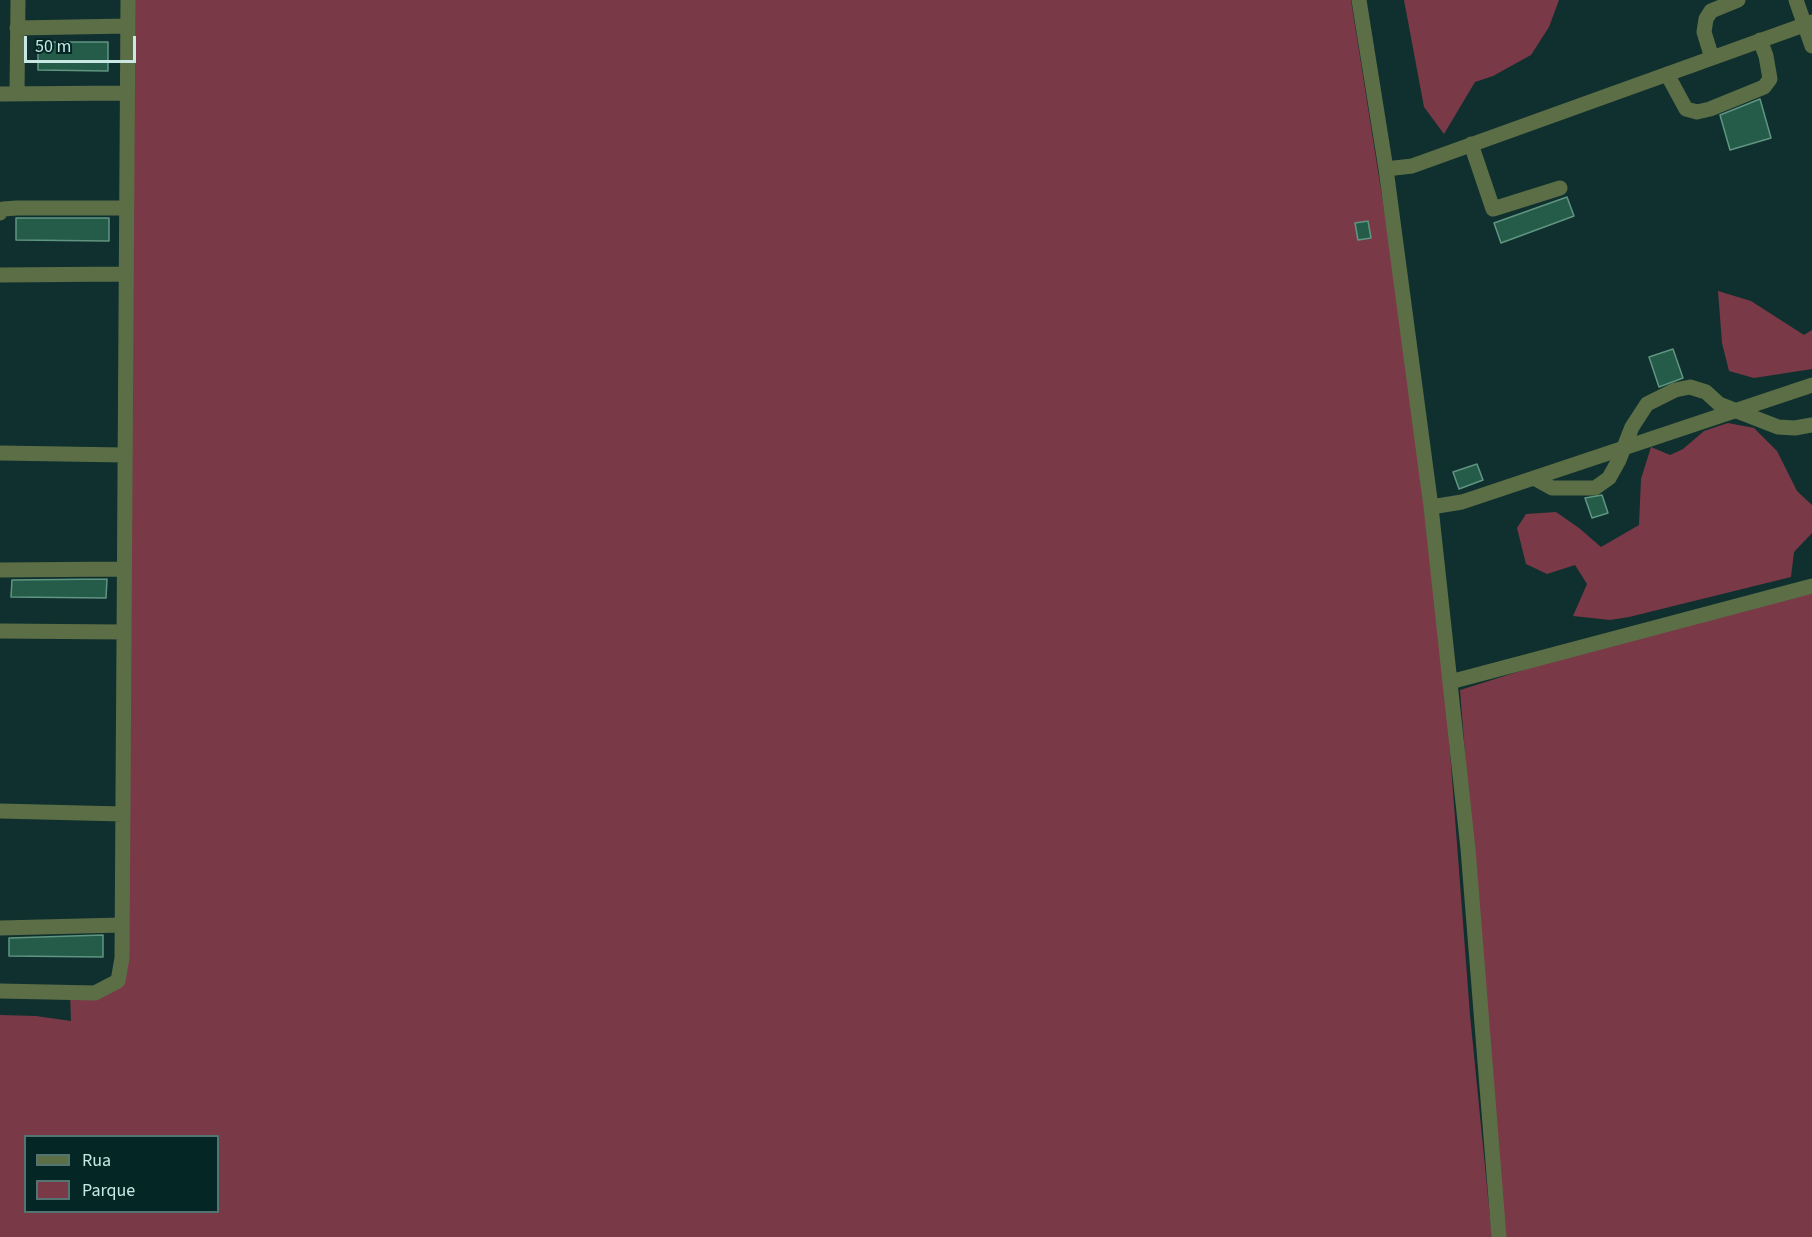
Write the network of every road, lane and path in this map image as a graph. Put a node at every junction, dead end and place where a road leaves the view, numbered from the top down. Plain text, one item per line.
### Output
1 (18, 0) edge
2 (128, 0) edge
3 (1359, 0) edge
4 (1738, 0) edge
5 (1796, 0) edge
6 (1809, 23) edge
7 (128, 26) junction
8 (17, 28) junction
9 (1760, 40) junction
10 (1812, 46) edge
11 (1712, 58) junction
12 (1667, 74) junction
13 (127, 93) junction
14 (0, 94) edge
15 (16, 94) junction
16 (1471, 144) junction
17 (1386, 169) junction
18 (1560, 188) dead end
19 (126, 208) junction
20 (0, 213) edge
21 (126, 274) junction
22 (0, 275) edge
23 (1812, 385) edge
24 (1735, 411) junction
25 (1812, 425) edge
26 (1624, 448) junction
27 (0, 453) edge
28 (125, 455) junction
29 (1534, 478) junction
30 (1431, 507) junction
31 (124, 569) junction
32 (0, 570) edge
33 (1812, 586) edge
34 (0, 632) edge
35 (124, 632) junction
36 (1450, 682) junction
37 (0, 811) edge
38 (123, 814) junction
39 (122, 925) junction
40 (0, 928) edge
41 (0, 991) edge
42 (1499, 1237) edge

1 - 8 street
2 - 7 street
3 - 17 street
4 - 11 street
5 - 6 street
6 - 9 street
6 - 10 street
7 - 8 street
7 - 13 street
8 - 15 street
9 - 11 street
9 - 12 street
11 - 12 street
12 - 16 street
13 - 15 street
13 - 19 street
14 - 15 street
16 - 17 street
16 - 18 street
17 - 30 street
19 - 20 street
19 - 21 street
21 - 22 street
21 - 28 street
23 - 24 street
24 - 25 street
24 - 26 street
24 - 26 street
26 - 29 street
26 - 29 street
27 - 28 street
28 - 31 street
29 - 30 street
30 - 36 street
31 - 32 street
31 - 35 street
33 - 36 street
34 - 35 street
35 - 38 street
36 - 42 street
37 - 38 street
38 - 39 street
39 - 40 street
39 - 41 street

